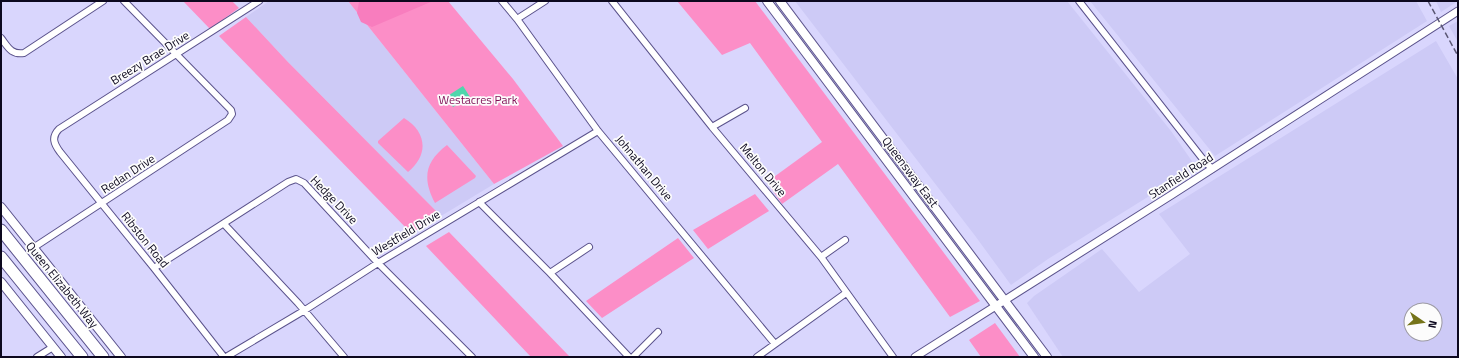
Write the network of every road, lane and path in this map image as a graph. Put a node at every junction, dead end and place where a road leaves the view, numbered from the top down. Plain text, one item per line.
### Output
1 (103, 1) edge
2 (124, 1) edge
3 (259, 1) edge
4 (502, 1) edge
5 (545, 1) edge
6 (612, 1) edge
7 (767, 1) edge
8 (780, 1) edge
9 (1079, 1) edge
10 (1458, 10) edge
11 (517, 19) junction
12 (1, 38) edge
13 (177, 54) junction
14 (745, 108) dead end
15 (712, 127) junction
16 (598, 131) junction
17 (54, 136) joint
18 (1212, 169) junction
19 (479, 202) junction
20 (101, 204) junction
21 (1, 207) edge
22 (224, 224) junction
23 (1, 230) edge
24 (845, 240) dead end
25 (589, 247) dead end
26 (33, 248) junction
27 (1, 257) edge
28 (821, 257) junction
29 (378, 263) junction
30 (154, 268) junction
31 (550, 273) junction
32 (1, 282) edge
33 (846, 293) junction
34 (1004, 301) junction
35 (996, 307) junction
36 (305, 310) junction
37 (658, 332) dead end
38 (775, 344) junction
39 (53, 347) junction
40 (37, 357) edge
41 (61, 357) edge
42 (82, 357) edge
43 (103, 357) edge
44 (121, 357) edge
45 (225, 357) edge
46 (344, 357) edge
47 (472, 357) edge
48 (629, 357) edge
49 (633, 357) edge
50 (757, 357) edge
51 (893, 357) edge
52 (915, 357) edge
53 (1034, 357) edge
54 (1046, 357) edge

1 - 12 street
2 - 13 street
3 - 13 street, Breezy Brae Drive
4 - 11 street, Johnathan Drive
5 - 11 street
6 - 15 street, Melton Drive
7 - 35 main road, Queensway East
8 - 34 main road, Queensway East
9 - 18 street
10 - 18 street, Stanfield Road
11 - 16 street, Johnathan Drive
13 - 17 street, Breezy Brae Drive
13 - 20 street, Redan Drive
14 - 15 street
15 - 28 street, Melton Drive
16 - 19 street, Westfield Drive
16 - 38 street, Johnathan Drive
17 - 20 street, Ribston Road
18 - 34 street, Stanfield Road
19 - 29 street, Westfield Drive
19 - 31 street
20 - 26 street, Redan Drive
20 - 30 street, Ribston Road
21 - 26 main road
22 - 29 street, Hedge Drive
22 - 30 street, Hedge Drive
22 - 36 street
23 - 43 highway, Queen Elizabeth Way
24 - 28 street
25 - 31 street
26 - 44 main road
27 - 42 highway
28 - 33 street, Melton Drive
29 - 36 street, Westfield Drive
29 - 47 street, Hedge Drive
30 - 45 street, Ribston Road
31 - 48 street
32 - 39 main road
33 - 38 street
33 - 51 street, Melton Drive
34 - 35 street, Stanfield Road
34 - 54 main road, Queensway East
35 - 52 street, Stanfield Road
35 - 53 main road, Queensway East
36 - 45 street, Westfield Drive
36 - 46 street
37 - 49 street
38 - 50 street
39 - 40 street
39 - 41 main road

